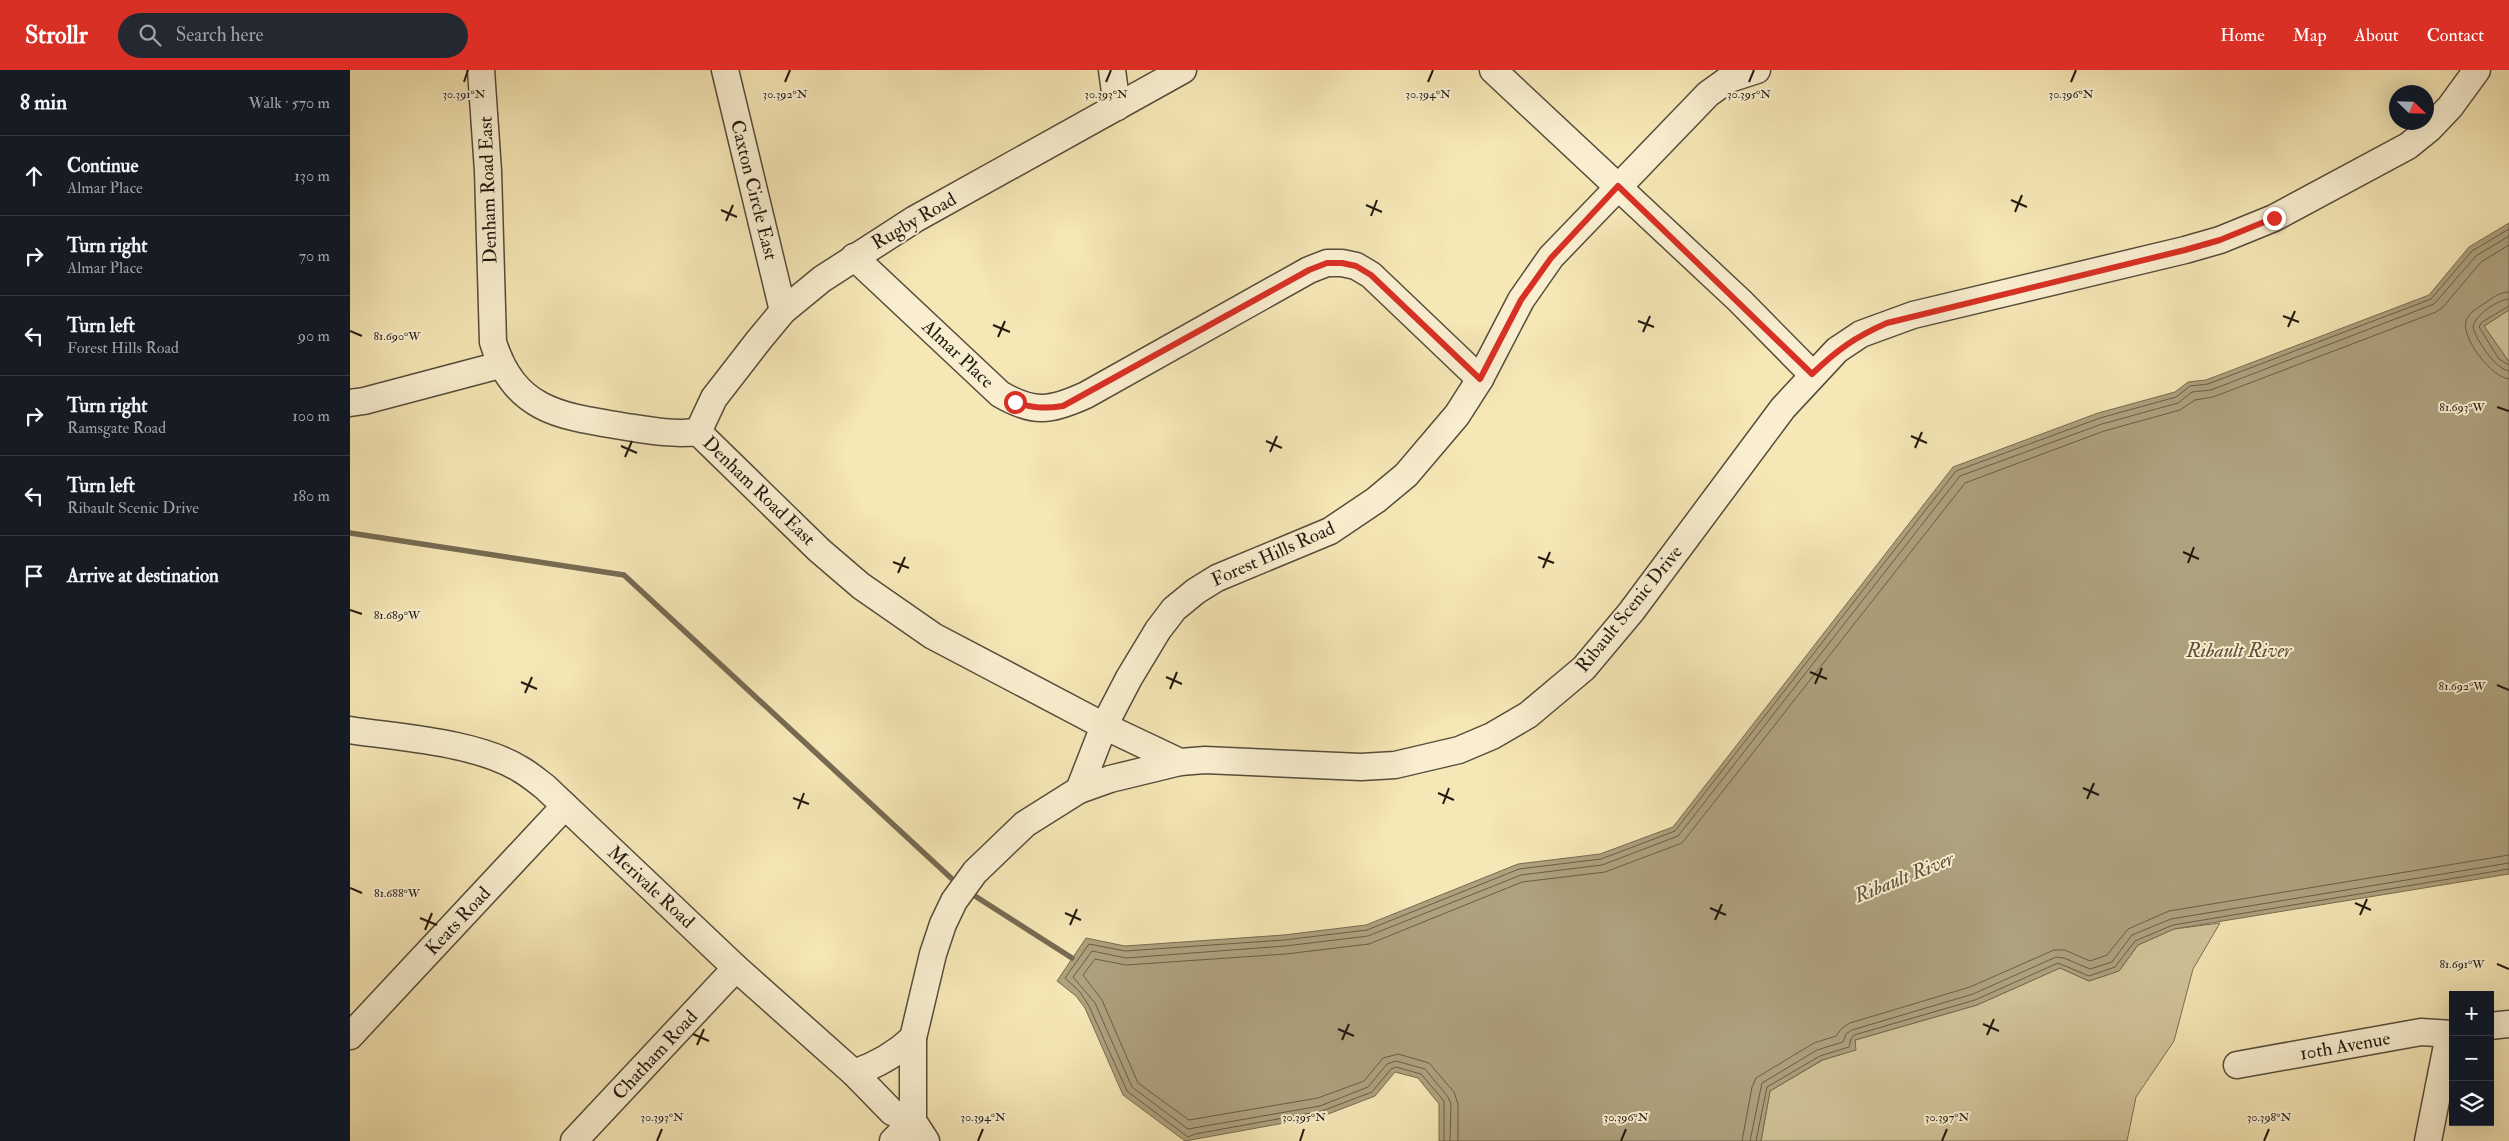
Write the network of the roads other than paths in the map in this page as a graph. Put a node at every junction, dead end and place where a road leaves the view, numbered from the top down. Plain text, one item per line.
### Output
1 (481, 70) edge
2 (725, 70) edge
3 (1112, 70) edge
4 (1183, 70) edge
5 (1493, 70) edge
6 (1757, 70) edge
7 (2476, 70) edge
8 (1117, 107) junction
9 (1618, 186) junction
10 (854, 256) junction
11 (783, 311) junction
12 (500, 365) junction
13 (1812, 374) junction
14 (1480, 379) junction
15 (350, 403) edge
16 (698, 432) junction
17 (1104, 726) junction
18 (350, 730) edge
19 (1180, 762) junction
20 (1078, 790) junction
21 (565, 806) junction
22 (736, 968) junction
23 (2509, 1024) edge
24 (2494, 1026) edge
25 (2449, 1035) edge
26 (350, 1036) edge
27 (2451, 1036) edge
28 (913, 1038) junction
29 (2237, 1066) dead end
30 (854, 1073) junction
31 (919, 1131) edge
32 (574, 1141) edge
33 (893, 1141) edge
34 (2428, 1141) edge

1 - 12 street, Denham Road East
2 - 11 street, Caxton Circle East
3 - 8 street
4 - 8 street, Rugby Road
5 - 9 street
6 - 9 street, Forest Hills Road
7 - 13 street, Ribault Scenic Drive
8 - 10 street, Rugby Road
9 - 13 street
9 - 14 street, Forest Hills Road
10 - 11 street, Rugby Road
10 - 14 street, Almar Place
11 - 16 street, Rugby Road
12 - 15 street
12 - 16 street, Denham Road East
13 - 19 street, Ribault Scenic Drive
14 - 17 street, Forest Hills Road
16 - 17 street, Denham Road East
17 - 19 street, Ribault Scenic Drive
17 - 20 street
18 - 21 street, Merivale Road
19 - 20 street
20 - 28 street
21 - 22 street, Merivale Road
21 - 26 street, Keats Road
22 - 30 street, Merivale Road
22 - 32 street, Chatham Road
23 - 24 street
25 - 29 street, 10th Avenue
27 - 34 street
28 - 30 street
28 - 31 street
30 - 31 street, Merivale Road
31 - 33 street

